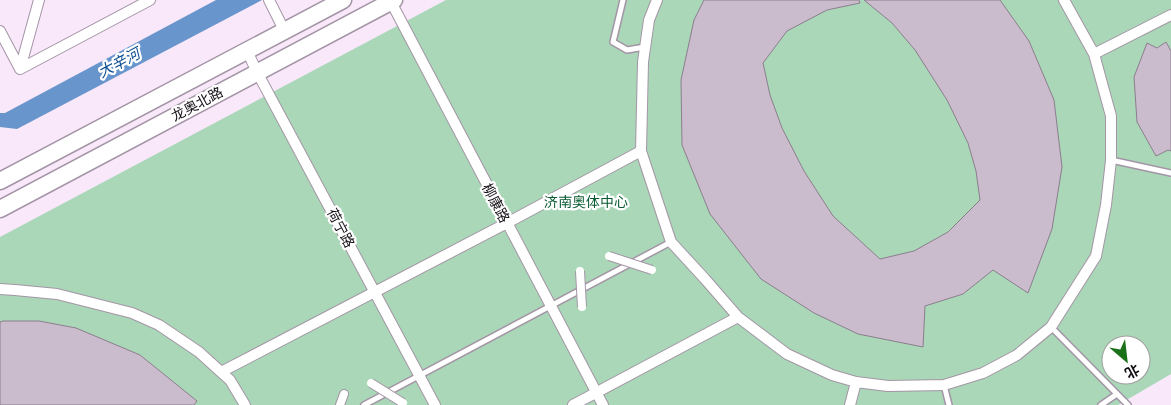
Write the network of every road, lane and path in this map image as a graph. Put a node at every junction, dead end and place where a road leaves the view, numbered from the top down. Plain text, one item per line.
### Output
1 (39, 0) edge
2 (150, 0) edge
3 (269, 0) edge
4 (343, 0) edge
5 (623, 0) edge
6 (657, 0) edge
7 (1064, 0) edge
8 (392, 1) edge
9 (1171, 15) edge
10 (284, 30) junction
11 (0, 31) edge
12 (645, 47) junction
13 (247, 51) junction
14 (1094, 54) junction
15 (20, 69) junction
16 (257, 72) junction
17 (641, 151) junction
18 (1111, 160) junction
19 (1171, 172) edge
20 (0, 181) edge
21 (0, 209) edge
22 (507, 223) junction
23 (671, 242) junction
24 (608, 256) dead end
25 (580, 270) dead end
26 (652, 270) dead end
27 (0, 289) edge
28 (374, 292) junction
29 (551, 306) junction
30 (582, 307) dead end
31 (738, 318) junction
32 (1051, 327) junction
33 (221, 372) junction
34 (419, 376) junction
35 (370, 382) dead end
36 (856, 382) junction
37 (944, 385) junction
38 (597, 392) junction
39 (1117, 394) junction
40 (403, 403) dead end
41 (245, 405) edge
42 (364, 405) edge
43 (435, 405) edge
44 (573, 405) edge
45 (603, 405) edge
46 (850, 405) edge
47 (949, 405) edge
48 (1101, 405) edge
49 (1128, 405) edge

1 - 15 street
2 - 15 street
3 - 10 street
4 - 10 main road, 龙奥北路
5 - 12 lane
6 - 12 street
7 - 14 street
8 - 16 main road, 龙奥北路
8 - 22 street, 柳康路
9 - 14 street
10 - 13 main road, 龙奥北路
11 - 15 street
12 - 17 street
13 - 16 street, 荷宁路
13 - 20 main road, 龙奥北路
14 - 18 street
16 - 21 main road, 龙奥北路
16 - 28 street, 荷宁路
17 - 22 street
17 - 23 street
18 - 19 lane
18 - 32 street
22 - 28 street
22 - 29 street, 柳康路
23 - 29 lane
23 - 31 street
24 - 26 street, bridge
25 - 30 street, bridge
27 - 33 street
28 - 33 street
28 - 34 street, 荷宁路
29 - 34 lane
29 - 38 street, 柳康路
31 - 36 street
31 - 38 street
32 - 37 street
32 - 39 lane
33 - 41 street
34 - 42 lane
34 - 43 street, 荷宁路
35 - 40 street, bridge
36 - 37 street
36 - 46 street
37 - 47 lane
38 - 44 street
38 - 45 street, 柳康路
39 - 48 lane
39 - 49 lane

